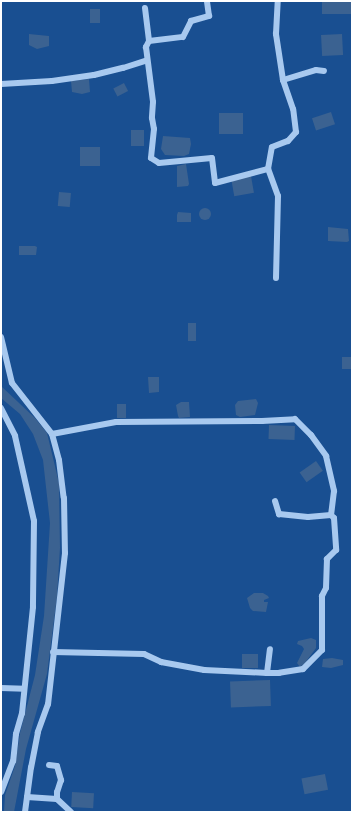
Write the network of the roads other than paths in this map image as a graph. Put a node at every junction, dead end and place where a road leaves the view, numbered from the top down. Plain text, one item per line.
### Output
1 (207, 1) edge
2 (278, 1) edge
3 (145, 8) dead end
4 (149, 41) junction
5 (147, 60) junction
6 (324, 71) dead end
7 (283, 80) junction
8 (1, 84) edge
9 (268, 169) junction
10 (276, 278) dead end
11 (1, 337) edge
12 (1, 408) edge
13 (52, 434) junction
14 (275, 501) dead end
15 (331, 515) junction
16 (270, 649) dead end
17 (53, 652) junction
18 (267, 673) junction
19 (1, 688) edge
20 (24, 689) junction
21 (49, 765) dead end
22 (1, 792) edge
23 (27, 797) junction
24 (57, 799) junction
25 (25, 812) edge
26 (71, 812) edge

1 - 4 street
2 - 7 street
3 - 4 street
4 - 5 street
5 - 8 street
5 - 9 street
6 - 7 street
7 - 9 street
9 - 10 street
11 - 13 street
12 - 20 street
13 - 15 street
13 - 17 street
14 - 15 street
15 - 18 street
16 - 18 street
17 - 18 street
17 - 23 street
19 - 20 street
20 - 22 street
21 - 24 street
23 - 24 street
23 - 25 street
24 - 26 street

